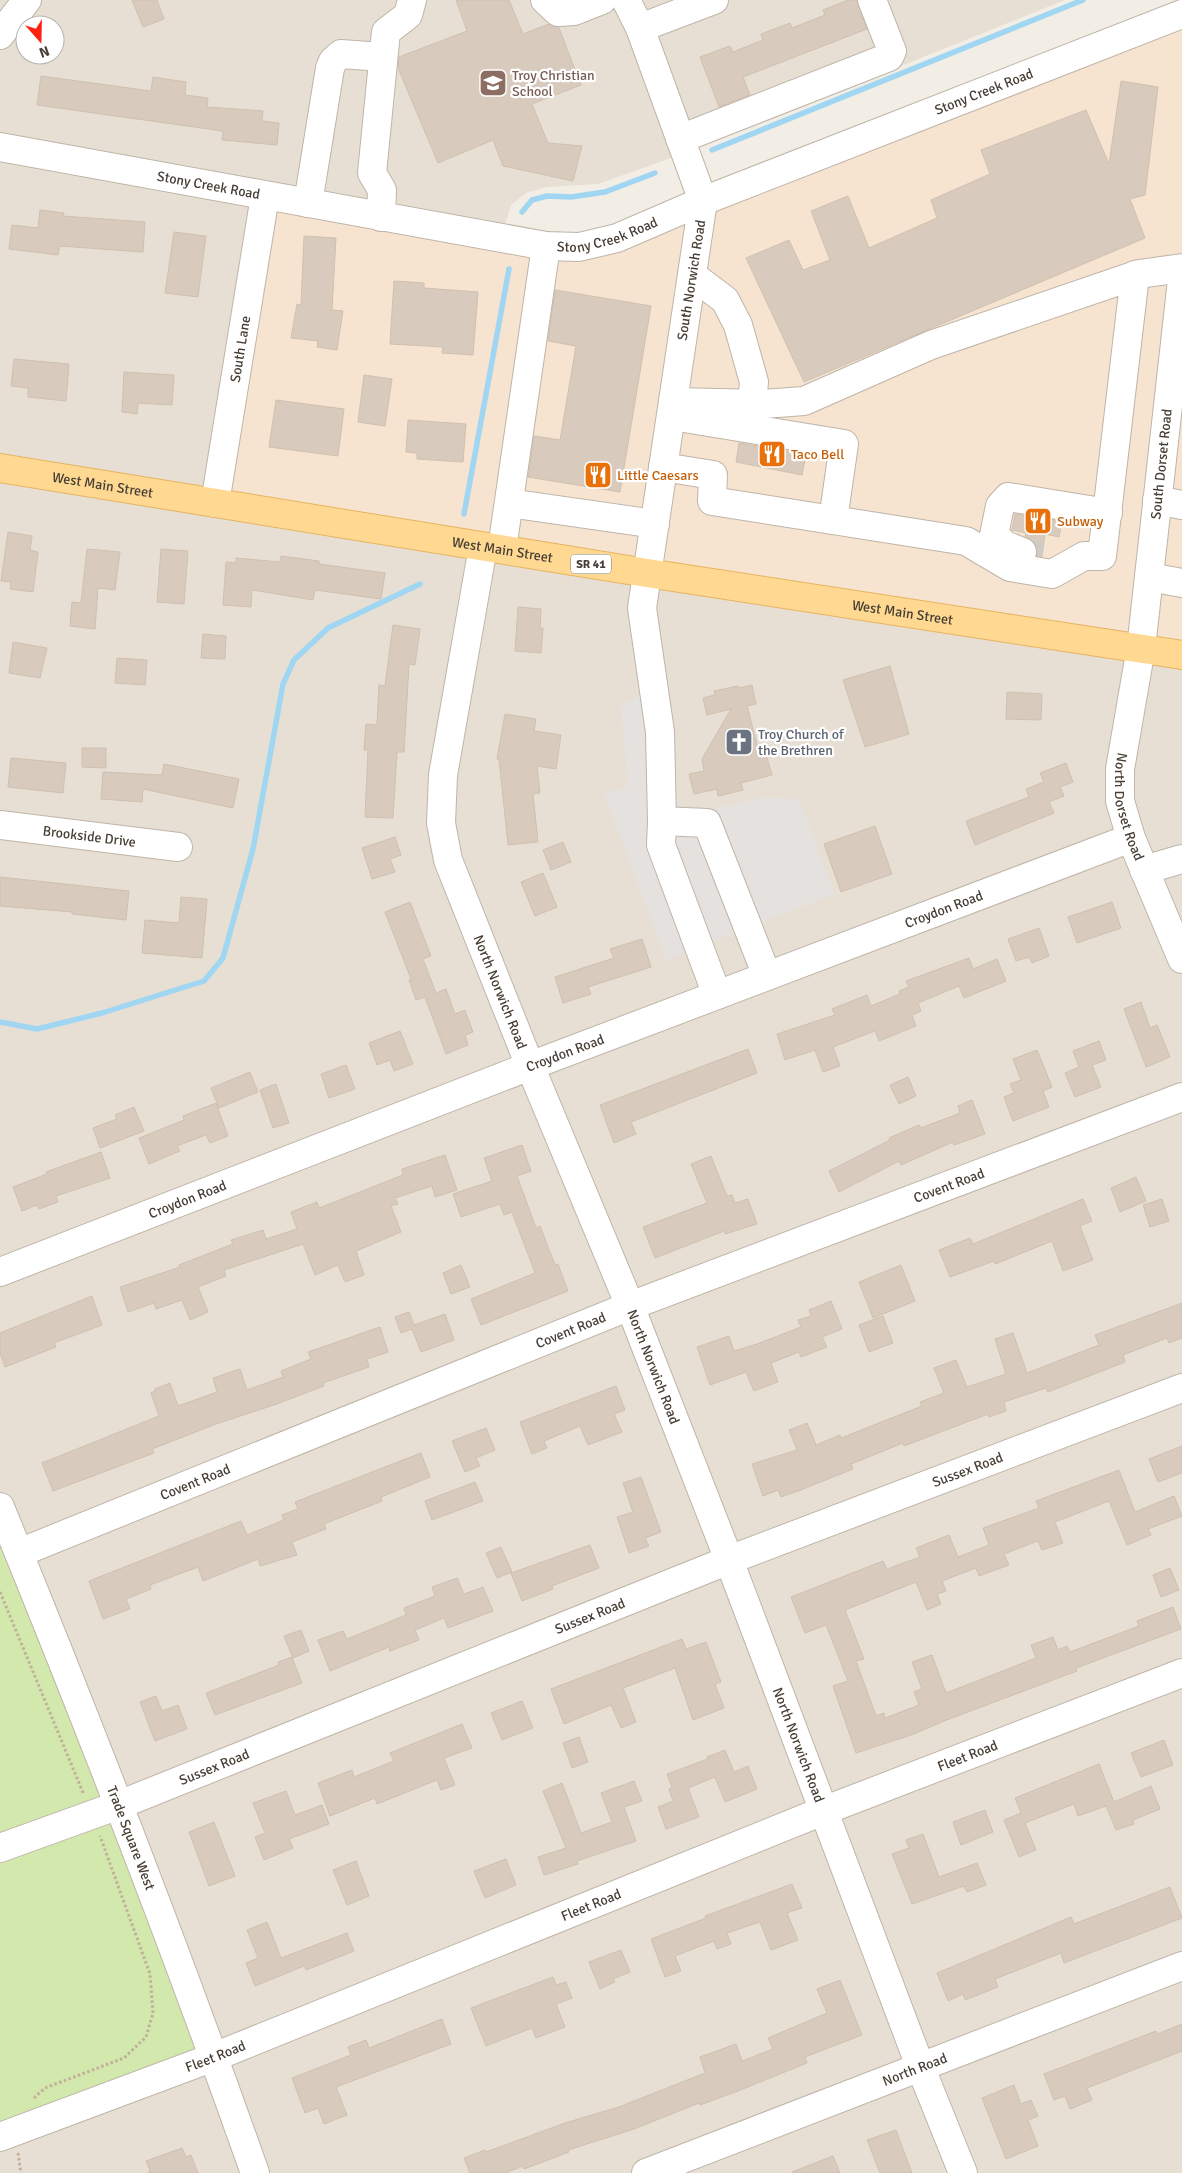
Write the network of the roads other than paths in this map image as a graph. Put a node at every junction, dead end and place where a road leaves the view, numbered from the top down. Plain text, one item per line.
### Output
1 (27, 0) edge
2 (412, 0) edge
3 (545, 0) edge
4 (602, 0) edge
5 (626, 0) edge
6 (714, 0) edge
7 (872, 0) edge
8 (1182, 14) edge
9 (640, 28) junction
10 (0, 35) edge
11 (382, 57) junction
12 (680, 139) junction
13 (0, 148) edge
14 (265, 196) junction
15 (703, 201) junction
16 (308, 203) junction
17 (380, 216) junction
18 (546, 246) junction
19 (1182, 268) edge
20 (692, 275) junction
21 (1135, 275) junction
22 (1182, 280) edge
23 (752, 404) junction
24 (672, 409) junction
25 (1172, 461) edge
26 (663, 467) junction
27 (0, 468) edge
28 (215, 503) junction
29 (509, 503) junction
30 (1170, 503) edge
31 (1108, 513) junction
32 (833, 520) junction
33 (655, 524) junction
34 (493, 548) junction
35 (1080, 558) junction
36 (647, 573) junction
37 (1149, 577) junction
38 (1182, 583) edge
39 (1141, 648) junction
40 (1182, 655) edge
41 (662, 821) junction
42 (0, 824) edge
43 (1131, 838) junction
44 (178, 847) dead end
45 (1182, 859) edge
46 (1144, 870) junction
47 (1182, 959) edge
48 (767, 976) junction
49 (717, 995) junction
50 (530, 1066) junction
51 (1182, 1097) edge
52 (0, 1272) edge
53 (630, 1306) junction
54 (1182, 1388) edge
55 (0, 1507) edge
56 (19, 1553) junction
57 (730, 1560) junction
58 (1182, 1673) edge
59 (119, 1806) junction
60 (823, 1811) junction
61 (0, 1848) edge
62 (1182, 1966) edge
63 (214, 2057) junction
64 (920, 2066) junction
65 (11, 2132) edge
66 (256, 2173) edge
67 (646, 2173) edge
68 (963, 2173) edge

1 - 10 street
2 - 11 street
3 - 4 street
5 - 9 street, South Norwich Road
6 - 9 street
7 - 12 street
8 - 15 street, Stony Creek Road
9 - 12 street, South Norwich Road
11 - 16 street
11 - 17 street
12 - 15 street, South Norwich Road
13 - 14 street, Stony Creek Road
14 - 16 street, Stony Creek Road
14 - 28 street, South Lane
15 - 18 street, Stony Creek Road
15 - 20 street, South Norwich Road
16 - 17 street, Stony Creek Road
17 - 18 street, Stony Creek Road
18 - 29 street, North Norwich Road
19 - 21 street
20 - 23 street
20 - 24 street, South Norwich Road
21 - 23 street
21 - 31 street
22 - 25 street, South Dorset Road
23 - 24 street
24 - 26 street, South Norwich Road
24 - 32 street
25 - 30 street, South Dorset Road
26 - 32 street
26 - 33 street, South Norwich Road
27 - 28 main road, West Main Street / SR 41
28 - 34 main road, West Main Street / SR 41
29 - 33 street
29 - 34 street, North Norwich Road
30 - 37 street, South Dorset Road
31 - 35 street
31 - 35 street
32 - 35 street
33 - 36 street, South Norwich Road
34 - 36 main road, West Main Street / SR 41
34 - 50 street, North Norwich Road
36 - 39 main road, West Main Street / SR 41
36 - 41 street, South Norwich Road
37 - 38 street
37 - 39 street, South Dorset Road
39 - 40 main road, West Main Street / SR 41
39 - 43 street, North Dorset Road
41 - 48 street
41 - 49 street, South Norwich Road
42 - 44 street, Brookside Drive
43 - 46 street, North Dorset Road
43 - 48 street, Croydon Road
45 - 46 street
46 - 47 street, North Dorset Road
48 - 49 street, Croydon Road
49 - 50 street, Croydon Road
50 - 52 street, Croydon Road
50 - 53 street, North Norwich Road
51 - 53 street, Covent Road
53 - 56 street, Covent Road
53 - 57 street, North Norwich Road
54 - 57 street, Sussex Road
55 - 56 street, Trade Square West
56 - 59 street, Trade Square West
57 - 59 street, Sussex Road
57 - 60 street, North Norwich Road
58 - 60 street, Fleet Road
59 - 61 street, Sussex Road
59 - 63 street, Trade Square West
60 - 63 street, Fleet Road
60 - 64 street, North Norwich Road
62 - 64 street, North Road
63 - 65 street, Fleet Road
63 - 66 street, Trade Square West
64 - 67 street, North Road
64 - 68 street, North Norwich Road

